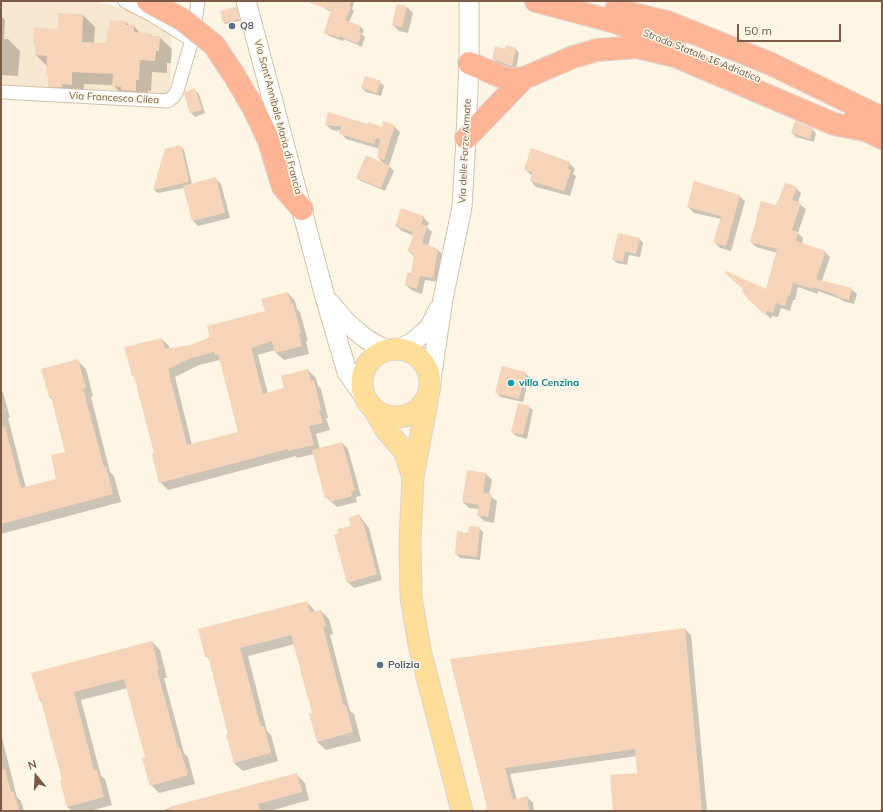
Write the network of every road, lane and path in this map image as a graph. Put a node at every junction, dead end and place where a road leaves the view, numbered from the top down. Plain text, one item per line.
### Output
1 (125, 1) edge
2 (148, 1) edge
3 (198, 1) edge
4 (246, 1) edge
5 (469, 1) edge
6 (536, 1) edge
7 (582, 1) edge
8 (621, 1) edge
9 (667, 22) junction
10 (192, 40) junction
11 (469, 63) junction
12 (524, 78) junction
13 (1, 92) edge
14 (876, 129) edge
15 (466, 138) junction
16 (302, 209) junction
17 (325, 297) junction
18 (443, 299) junction
19 (393, 350) junction
20 (429, 391) junction
21 (369, 403) junction
22 (413, 477) junction
23 (462, 811) edge

1 - 10 street
2 - 16 highway, bridge
3 - 10 street, Via Francesco Cilea
4 - 16 main road, Via Sant'Annibale Maria di Francia
5 - 11 main road, Via delle Forze Armate
6 - 14 highway, Strada Statale 16 Adriatica
7 - 9 highway, Strada Statale 16 Adriatica
8 - 9 highway
9 - 14 highway, Strada Statale 16 Adriatica
10 - 13 street, Via Francesco Cilea
11 - 12 highway
11 - 15 main road, Via delle Forze Armate
12 - 14 highway
12 - 15 highway
15 - 18 main road, Via delle Forze Armate
16 - 17 main road, Via Sant'Annibale Maria di Francia
17 - 19 main road
17 - 21 main road, Via Sant'Annibale Maria di Francia
18 - 19 main road, Via delle Forze Armate
18 - 20 main road, Via delle Forze Armate
19 - 20 main road
19 - 21 main road
20 - 21 main road
20 - 22 main road
21 - 22 main road
22 - 23 main road

